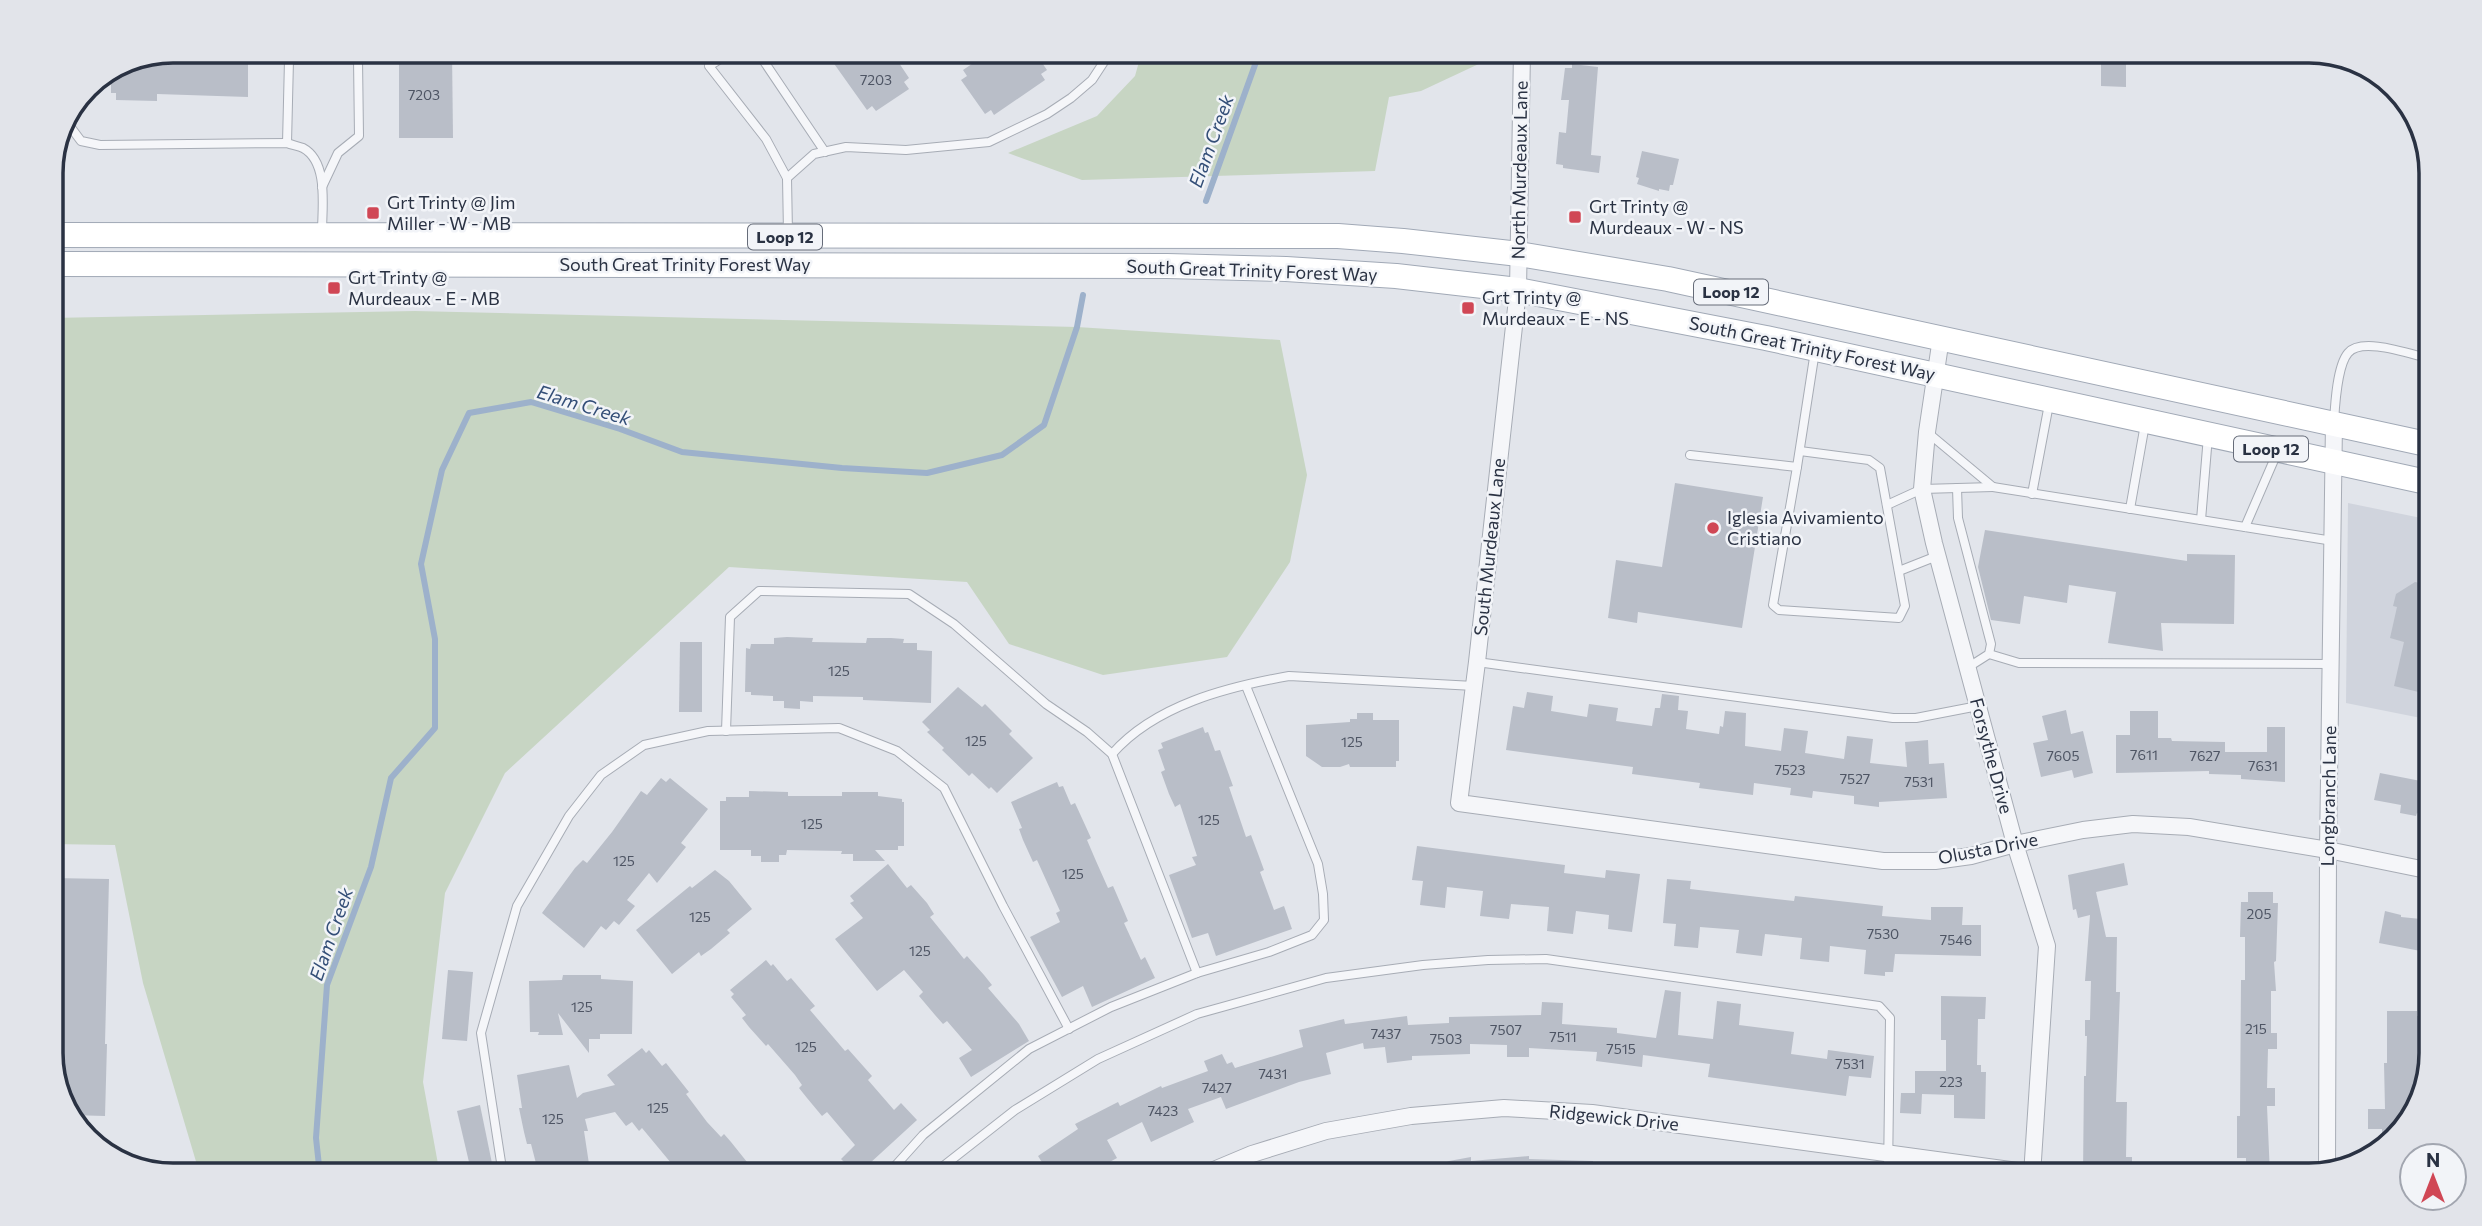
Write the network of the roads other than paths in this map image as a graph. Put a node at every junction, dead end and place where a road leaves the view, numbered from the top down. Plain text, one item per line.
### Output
1 (289, 63) edge
2 (358, 63) edge
3 (714, 63) edge
4 (765, 63) edge
5 (1104, 63) edge
6 (1522, 63) edge
7 (72, 130) edge
8 (287, 143) junction
9 (825, 152) junction
10 (787, 178) junction
11 (322, 187) junction
12 (63, 235) edge
13 (322, 236) junction
14 (788, 237) junction
15 (1519, 254) junction
16 (63, 264) edge
17 (1518, 290) junction
18 (1941, 338) junction
19 (1815, 349) junction
20 (2419, 356) edge
21 (1934, 376) junction
22 (2050, 401) junction
23 (2146, 421) junction
24 (2334, 423) junction
25 (1927, 432) junction
26 (2208, 435) junction
27 (2419, 441) edge
28 (2278, 450) junction
29 (1800, 451) junction
30 (1690, 455) dead end
31 (2333, 462) junction
32 (1797, 467) junction
33 (2419, 480) edge
34 (1993, 487) junction
35 (1958, 488) junction
36 (1922, 489) junction
37 (2032, 494) junction
38 (1887, 505) junction
39 (2130, 509) junction
40 (2201, 520) junction
41 (2245, 527) junction
42 (2333, 541) junction
43 (1937, 556) junction
44 (1899, 571) junction
45 (1989, 654) junction
46 (1477, 662) junction
47 (2331, 664) junction
48 (1967, 668) junction
49 (1247, 686) junction
50 (1474, 686) junction
51 (1978, 706) junction
52 (726, 731) junction
53 (1112, 754) junction
54 (1459, 803) joint
55 (2015, 844) junction
56 (2328, 850) junction
57 (2419, 868) edge
58 (1197, 973) junction
59 (1069, 1029) junction
60 (1888, 1153) junction
61 (2327, 1161) edge
62 (501, 1163) edge
63 (898, 1163) edge
64 (947, 1163) edge
65 (1231, 1163) edge
66 (1888, 1163) edge
67 (1957, 1163) edge
68 (2033, 1163) edge

1 - 8 lane
2 - 11 lane
3 - 10 lane
4 - 9 lane
5 - 9 lane
6 - 15 street, North Murdeaux Lane
7 - 8 lane
8 - 11 lane
9 - 10 lane
10 - 14 lane
11 - 13 lane
12 - 13 main road, South Great Trinity Forest Way / Loop 12
13 - 14 main road, South Great Trinity Forest Way / Loop 12
14 - 15 main road, South Great Trinity Forest Way / Loop 12
15 - 17 street, North Murdeaux Lane
15 - 18 main road, South Great Trinity Forest Way / Loop 12
16 - 17 main road, South Great Trinity Forest Way / Loop 12
17 - 19 main road, South Great Trinity Forest Way / Loop 12
17 - 46 street, South Murdeaux Lane
18 - 21 street, Forsythe Drive
18 - 24 main road, South Great Trinity Forest Way / Loop 12
19 - 21 main road, South Great Trinity Forest Way / Loop 12
19 - 29 lane
20 - 24 lane
21 - 22 main road, South Great Trinity Forest Way / Loop 12
21 - 25 street, Forsythe Drive
22 - 23 main road, South Great Trinity Forest Way / Loop 12
22 - 37 lane
23 - 26 main road, South Great Trinity Forest Way / Loop 12
23 - 39 lane
24 - 27 main road, South Great Trinity Forest Way / Loop 12
24 - 31 street, Longbranch Lane
25 - 34 lane
25 - 36 street, Forsythe Drive
26 - 28 main road, South Great Trinity Forest Way / Loop 12
26 - 40 lane
28 - 31 main road, South Great Trinity Forest Way / Loop 12
28 - 41 lane
29 - 32 lane
29 - 38 lane
30 - 32 lane
31 - 33 main road, South Great Trinity Forest Way / Loop 12
31 - 42 street, Longbranch Lane
32 - 44 lane
34 - 35 lane
34 - 37 lane
35 - 36 lane
35 - 45 lane
36 - 38 lane
36 - 43 street, Forsythe Drive
37 - 39 lane
38 - 44 lane
39 - 40 lane
40 - 41 lane
41 - 42 lane
42 - 47 street, Longbranch Lane
43 - 44 lane
43 - 48 street, Forsythe Drive
45 - 47 lane
45 - 48 lane
46 - 50 street, South Murdeaux Lane
46 - 51 lane
47 - 56 street, Longbranch Lane
48 - 51 street, Forsythe Drive
49 - 50 lane
49 - 53 lane
49 - 58 lane
50 - 54 street, South Murdeaux Lane
51 - 55 street, Forsythe Drive
52 - 53 lane
52 - 59 lane
52 - 62 lane
53 - 58 lane
54 - 55 street, Olusta Drive
55 - 56 street, Olusta Drive
55 - 68 street, Forsythe Drive
56 - 57 street, Olusta Drive
56 - 61 street, Longbranch Lane
58 - 59 lane
59 - 63 lane
60 - 64 lane
60 - 65 street, Ridgewick Drive
60 - 66 lane
60 - 67 street, Ridgewick Drive

